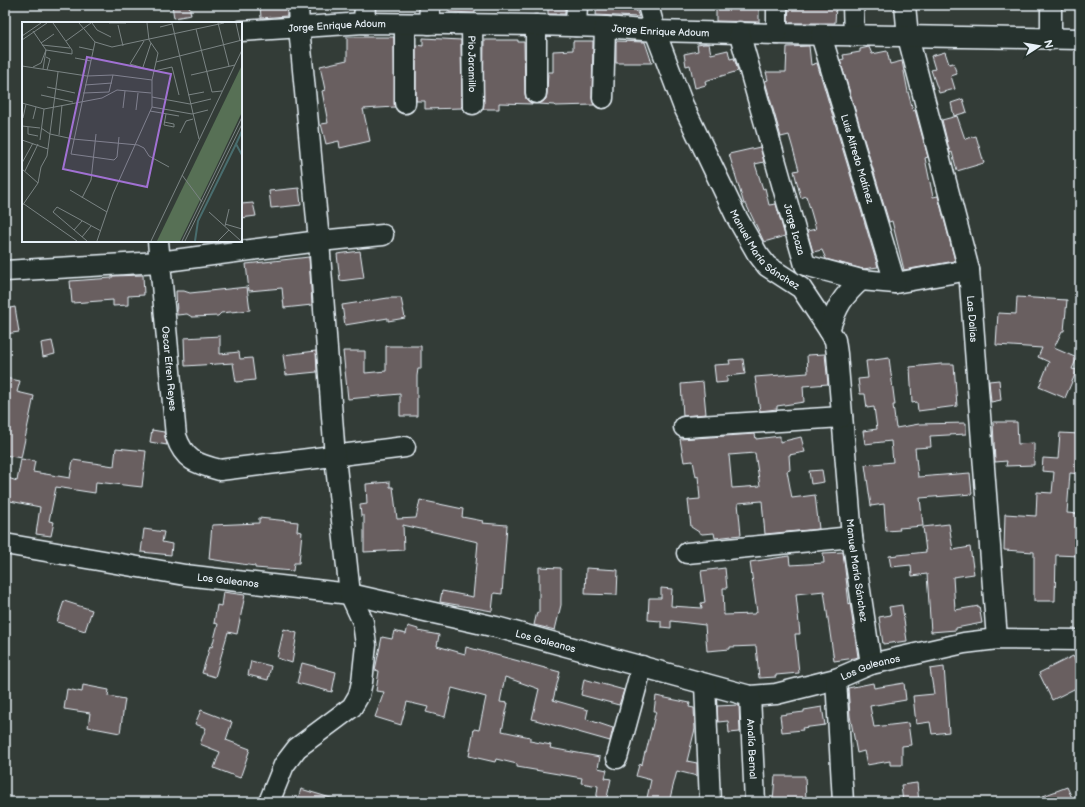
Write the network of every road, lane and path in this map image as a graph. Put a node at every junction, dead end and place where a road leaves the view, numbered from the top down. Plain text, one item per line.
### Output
1 (298, 5) edge
2 (577, 5) edge
3 (648, 5) edge
4 (777, 5) edge
5 (853, 5) edge
6 (905, 5) edge
7 (1051, 5) edge
8 (365, 14) edge
9 (429, 15) edge
10 (405, 24) junction
11 (472, 25) junction
12 (536, 25) junction
13 (576, 26) junction
14 (299, 27) junction
15 (605, 27) junction
16 (242, 31) edge
17 (655, 31) junction
18 (739, 32) junction
19 (777, 34) junction
20 (821, 35) junction
21 (854, 36) junction
22 (908, 37) junction
23 (1051, 39) junction
24 (1080, 39) edge
25 (536, 93) dead end
26 (603, 98) dead end
27 (405, 103) dead end
28 (473, 104) dead end
29 (383, 234) dead end
30 (319, 241) junction
31 (158, 242) edge
32 (159, 262) junction
33 (805, 265) junction
34 (969, 270) junction
35 (5, 271) edge
36 (861, 280) junction
37 (895, 283) junction
38 (801, 288) junction
39 (829, 330) junction
40 (842, 416) junction
41 (684, 427) dead end
42 (405, 447) dead end
43 (334, 457) junction
44 (852, 537) junction
45 (5, 544) edge
46 (687, 553) dead end
47 (350, 594) junction
48 (997, 639) junction
49 (1080, 640) edge
50 (871, 664) junction
51 (642, 666) junction
52 (836, 679) junction
53 (706, 684) junction
54 (750, 696) junction
55 (617, 758) dead end
56 (269, 802) edge
57 (710, 802) edge
58 (755, 802) edge
59 (843, 802) edge

1 - 14 street
2 - 13 street
3 - 17 street, Manuel María Sánchez
4 - 19 street
5 - 21 street
6 - 22 street, Las Dalias
7 - 23 street
8 - 10 street, Jorge Enrique Adoum
8 - 14 street, Jorge Enrique Adoum
9 - 10 street, Jorge Enrique Adoum
9 - 11 street, Jorge Enrique Adoum
10 - 27 street
11 - 12 street, Jorge Enrique Adoum
11 - 28 street, Pio Jaramillo
12 - 13 street, Jorge Enrique Adoum
12 - 25 street
13 - 15 street, Jorge Enrique Adoum
14 - 16 street, Jorge Enrique Adoum
14 - 30 street
15 - 17 street, Jorge Enrique Adoum
15 - 26 street
17 - 18 street, Jorge Enrique Adoum
17 - 38 street, Manuel María Sánchez
18 - 19 street, Jorge Enrique Adoum
18 - 33 street, Jorge Icaza
19 - 20 street, Jorge Enrique Adoum
20 - 21 street, Jorge Enrique Adoum
20 - 37 street, Luis Alfredo Matínez
21 - 22 street, Jorge Enrique Adoum
22 - 23 street, Jorge Enrique Adoum
22 - 34 street, Las Dalias
23 - 24 street, Jorge Enrique Adoum
29 - 30 street
30 - 32 street
30 - 43 street
31 - 32 street, Oscar Efren Reyes
32 - 35 street
32 - 43 street, Oscar Efren Reyes
33 - 36 street, Jorge Icaza
33 - 38 street
34 - 37 street, Jorge Icaza
34 - 48 street, Las Dalias
36 - 37 street, Jorge Icaza
36 - 39 street
38 - 39 street, Manuel María Sánchez
39 - 40 street, Manuel María Sánchez
40 - 41 street
40 - 44 street, Manuel María Sánchez
42 - 43 street
43 - 47 street
44 - 46 street
44 - 50 street, Manuel María Sánchez
45 - 47 street, Los Galeanos
47 - 51 street, Los Galeanos
47 - 56 street
48 - 49 street, Los Galeanos
48 - 50 street, Los Galeanos
50 - 52 street, Los Galeanos
51 - 53 street, Los Galeanos
51 - 55 street
52 - 54 street, Los Galeanos
52 - 59 street
53 - 54 street, Los Galeanos
53 - 57 street
54 - 58 street, Analía Bernal

